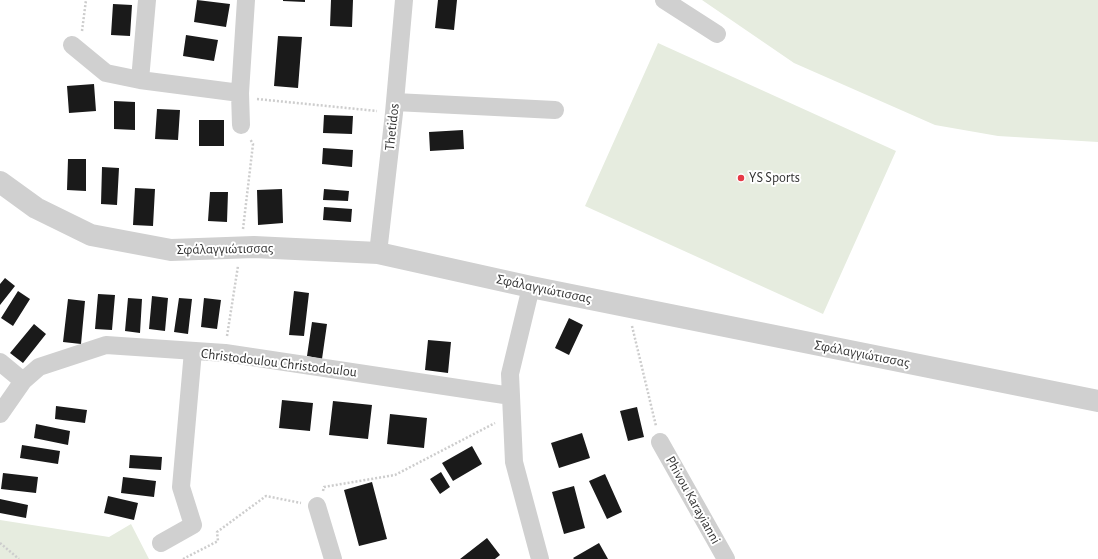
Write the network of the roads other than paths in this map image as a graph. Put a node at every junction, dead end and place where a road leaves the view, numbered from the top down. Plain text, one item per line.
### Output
1 (147, 0) edge
2 (246, 0) edge
3 (404, 0) edge
4 (664, 0) edge
5 (717, 34) dead end
6 (76, 49) road end
7 (140, 80) junction
8 (240, 95) junction
9 (394, 107) junction
10 (556, 110) dead end
11 (241, 125) road end
12 (0, 182) edge
13 (378, 253) junction
14 (531, 287) junction
15 (193, 351) junction
16 (0, 362) edge
17 (23, 381) junction
18 (511, 396) junction
19 (1098, 402) edge
20 (0, 414) edge
21 (660, 442) road end
22 (317, 506) road end
23 (161, 543) dead end
24 (333, 559) edge
25 (540, 559) edge
26 (726, 559) edge

1 - 7 street
2 - 8 street
3 - 9 street, Thetidos
4 - 5 street
6 - 7 street
7 - 8 street
8 - 11 street
9 - 10 street
9 - 13 street, Thetidos
12 - 13 street, Σφάλαγγιώτισσας
13 - 14 street, Σφάλαγγιώτισσας
14 - 18 street
14 - 19 street, Σφάλαγγιώτισσας
15 - 17 street, Christodoulou Christodoulou
15 - 18 street, Christodoulou Christodoulou
15 - 23 street
16 - 17 street
17 - 20 street, Christodoulou Christodoulou
18 - 25 street
21 - 26 street, Phivou Karayianni
22 - 24 street

